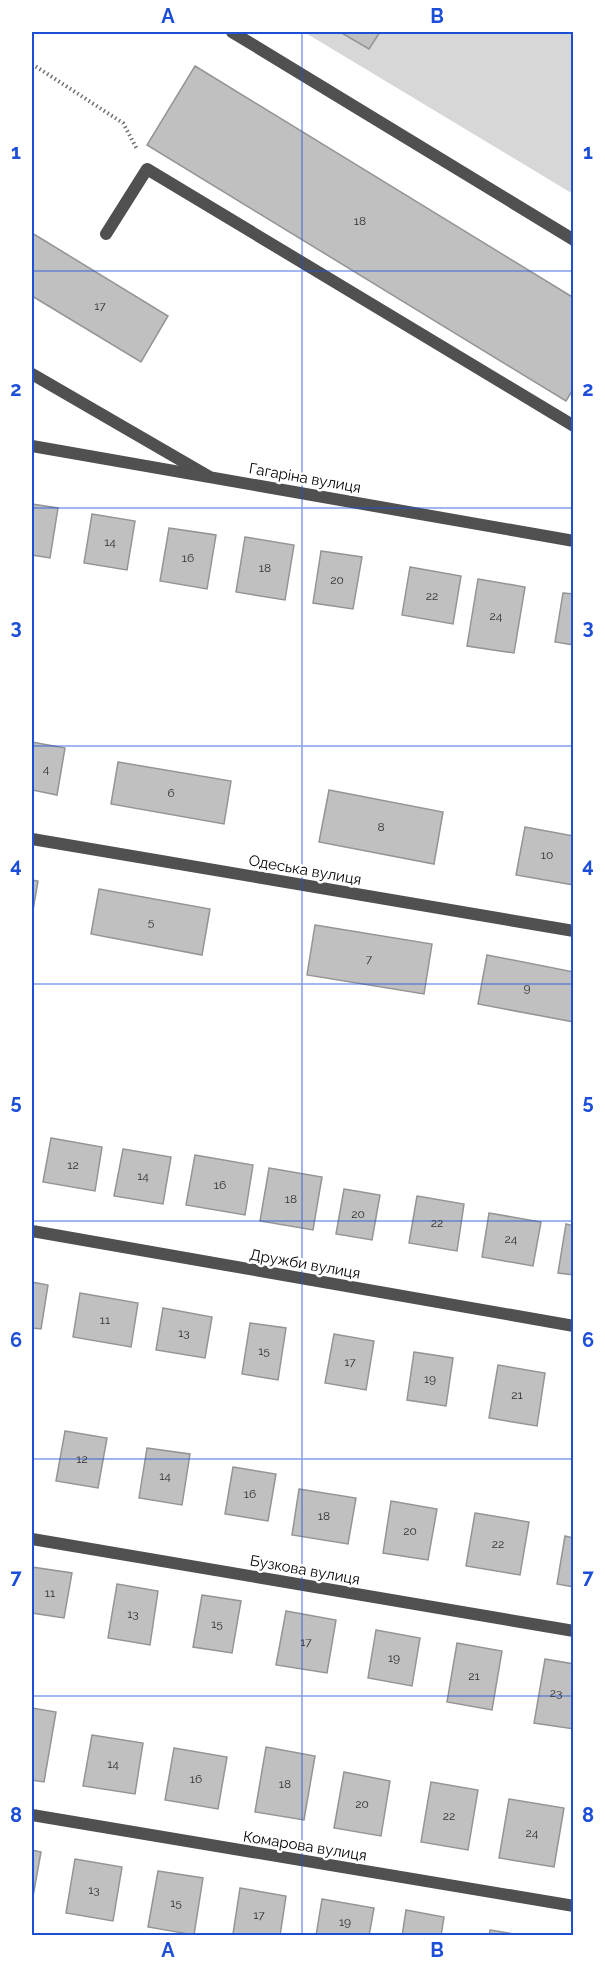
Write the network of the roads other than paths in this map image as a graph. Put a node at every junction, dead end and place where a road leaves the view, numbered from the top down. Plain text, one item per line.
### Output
1 (232, 32) edge
2 (106, 234) dead end
3 (573, 240) edge
4 (32, 374) edge
5 (573, 426) edge
6 (32, 446) edge
7 (208, 476) junction
8 (573, 541) edge
9 (32, 839) edge
10 (573, 931) edge
11 (32, 1232) edge
12 (573, 1326) edge
13 (32, 1539) edge
14 (573, 1631) edge
15 (32, 1815) edge
16 (573, 1906) edge

1 - 3 street
2 - 5 street
4 - 7 street
6 - 7 street, Гагаріна вулиця
7 - 8 street, Гагаріна вулиця
9 - 10 street, Одеська вулиця
11 - 12 street, Дружби вулиця
13 - 14 street, Бузкова вулиця
15 - 16 street, Комарова вулиця

